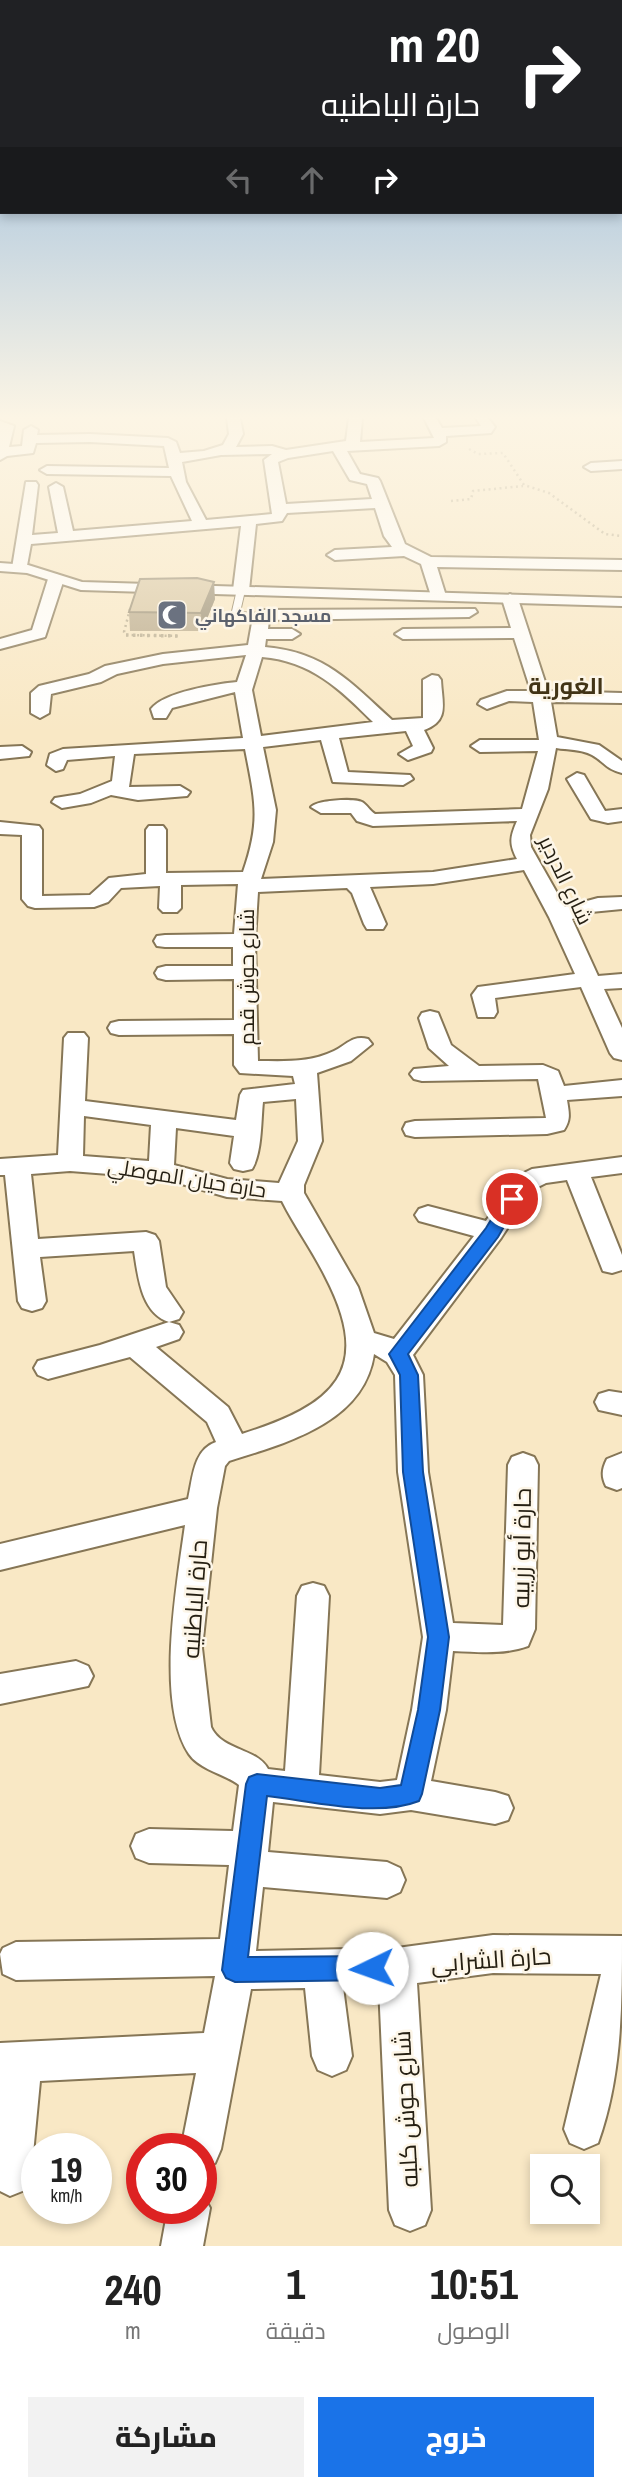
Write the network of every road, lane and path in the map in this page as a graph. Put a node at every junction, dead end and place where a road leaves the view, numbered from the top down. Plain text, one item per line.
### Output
1 (249, 522) edge
2 (26, 523) edge
3 (66, 523) edge
4 (201, 523) edge
5 (239, 523) edge
6 (387, 523) edge
7 (590, 523) edge
8 (202, 526) junction
9 (622, 536) edge
10 (66, 537) junction
11 (407, 551) junction
12 (22, 554) junction
13 (0, 555) edge
14 (335, 555) dead end
15 (428, 562) junction
16 (622, 565) edge
17 (0, 568) edge
18 (56, 579) junction
19 (135, 587) junction
20 (240, 590) junction
21 (438, 596) junction
22 (510, 599) junction
23 (622, 602) edge
24 (469, 612) dead end
25 (520, 633) junction
26 (259, 634) junction
27 (292, 634) dead end
28 (403, 634) dead end
29 (189, 636) dead end
30 (0, 643) edge
31 (432, 680) dead end
32 (244, 686) junction
33 (540, 696) junction
34 (622, 698) edge
35 (487, 704) dead end
36 (40, 713) dead end
37 (160, 714) dead end
38 (387, 726) junction
39 (415, 727) junction
40 (329, 734) junction
41 (252, 743) junction
42 (547, 744) junction
43 (480, 746) dead end
44 (125, 749) junction
45 (22, 752) dead end
46 (0, 753) edge
47 (408, 754) dead end
48 (56, 765) dead end
49 (622, 767) edge
50 (403, 779) dead end
51 (577, 779) dead end
52 (109, 789) junction
53 (180, 792) dead end
54 (61, 802) dead end
55 (321, 807) dead end
56 (529, 815) junction
57 (622, 816) edge
58 (0, 828) edge
59 (156, 830) dead end
60 (530, 863) junction
61 (163, 880) junction
62 (249, 882) junction
63 (352, 882) junction
64 (622, 903) edge
65 (170, 908) dead end
66 (560, 917) junction
67 (375, 924) dead end
68 (244, 940) junction
69 (165, 941) dead end
70 (246, 972) junction
71 (166, 973) dead end
72 (589, 981) junction
73 (622, 981) edge
74 (486, 1012) dead end
75 (430, 1018) dead end
76 (246, 1027) junction
77 (119, 1028) dead end
78 (76, 1038) dead end
79 (360, 1044) dead end
80 (622, 1053) edge
81 (473, 1073) junction
82 (422, 1074) dead end
83 (306, 1079) junction
84 (622, 1088) edge
85 (554, 1094) junction
86 (73, 1107) junction
87 (164, 1119) junction
88 (415, 1129) dead end
89 (248, 1130) junction
90 (70, 1163) junction
91 (243, 1163) dead end
92 (622, 1165) edge
93 (9, 1166) edge
94 (161, 1170) junction
95 (576, 1171) junction
96 (291, 1193) junction
97 (428, 1215) dead end
98 (492, 1232) junction
99 (27, 1249) junction
100 (612, 1264) dead end
101 (32, 1301) dead end
102 (362, 1341) junction
103 (133, 1344) junction
104 (398, 1354) junction
105 (48, 1368) dead end
106 (234, 1448) junction
107 (523, 1465) dead end
108 (202, 1508) junction
109 (0, 1557) edge
110 (313, 1596) dead end
111 (439, 1637) junction
112 (76, 1676) dead end
113 (0, 1689) edge
114 (257, 1784) junction
115 (301, 1790) junction
116 (411, 1794) junction
117 (495, 1808) dead end
118 (149, 1846) dead end
119 (250, 1859) junction
120 (387, 1880) dead end
121 (622, 1955) edge
122 (16, 1961) dead end
123 (235, 1963) junction
124 (622, 1965) edge
125 (397, 1967) junction
126 (322, 1970) junction
127 (220, 2052) junction
128 (332, 2056) dead end
129 (11, 2062) edge
130 (584, 2129) dead end
131 (204, 2133) edge
132 (10, 2175) dead end
133 (410, 2210) dead end
134 (186, 2224) edge
135 (182, 2246) edge

1 - 20 street
2 - 12 street
3 - 10 street
4 - 8 street
5 - 8 street
6 - 11 street
7 - 9 path
8 - 10 street
10 - 12 street
11 - 14 street
11 - 15 street
12 - 13 street
12 - 17 street
12 - 18 street
15 - 16 street
15 - 21 street
18 - 19 street
18 - 30 street
19 - 20 street
19 - 29 path
20 - 21 street
20 - 26 lane
21 - 22 street
22 - 23 street
22 - 25 street, شارع الدردير
24 - 26 street
25 - 28 street
25 - 33 street, شارع الدردير
26 - 27 street
26 - 32 street, شارع حوش قدم
26 - 36 street
26 - 38 street
31 - 39 street
32 - 37 street
32 - 41 street, شارع حوش قدم
33 - 34 street
33 - 35 street
33 - 42 street, شارع الدردير
38 - 39 street
38 - 40 street
39 - 47 street
40 - 41 street
40 - 50 street
41 - 44 street
41 - 62 street, شارع حوش قدم
42 - 43 street
42 - 49 street
42 - 56 street, شارع الدردير
44 - 48 street
44 - 52 street
45 - 46 street
51 - 57 street
52 - 53 street
52 - 54 street
55 - 56 street
56 - 60 street, شارع الدردير
58 - 61 street
59 - 61 street
60 - 63 street
60 - 66 street, شارع الدردير
61 - 62 street
61 - 65 street
62 - 63 street
62 - 68 street, شارع حوش قدم
63 - 67 street
64 - 66 street
66 - 72 street, شارع الدردير
68 - 69 street
68 - 70 street, شارع حوش قدم
70 - 71 street
70 - 76 street, شارع حوش قدم
72 - 73 street
72 - 74 street
72 - 80 street, شارع الدردير
75 - 81 street
76 - 77 street
76 - 83 street, شارع حوش قدم
78 - 86 street
79 - 83 street
81 - 82 street
81 - 85 street
83 - 89 street
83 - 96 street
84 - 85 street
85 - 88 street
86 - 87 street
86 - 90 street
87 - 89 street
87 - 94 street
89 - 91 street
90 - 93 street, حارة حيان الموصلي
90 - 94 street, حارة حيان الموصلي
92 - 95 street
93 - 99 street
94 - 96 street, حارة حيان الموصلي
95 - 98 street
95 - 100 street
96 - 102 street
97 - 98 street
98 - 104 street
99 - 101 street
99 - 103 street
102 - 104 street
102 - 106 street
103 - 105 street
103 - 106 street
104 - 111 street
106 - 108 street, حارة الباطنيه
107 - 111 street, حارة أبو زريبه
108 - 109 street
108 - 114 street, حارة الباطنيه
110 - 115 street
111 - 116 street
112 - 113 street
114 - 115 street
114 - 119 street
115 - 116 street
116 - 117 street
118 - 119 street
119 - 120 street
119 - 123 street
121 - 125 street, حارة الشرابي
122 - 123 street, حارة الشرابي
123 - 126 street, حارة الشرابي
123 - 127 street
124 - 130 street
125 - 126 street, حارة الشرابي
125 - 133 street, شارع حوش كلبه
126 - 128 street
127 - 129 street
127 - 131 street
129 - 132 street
134 - 135 street

